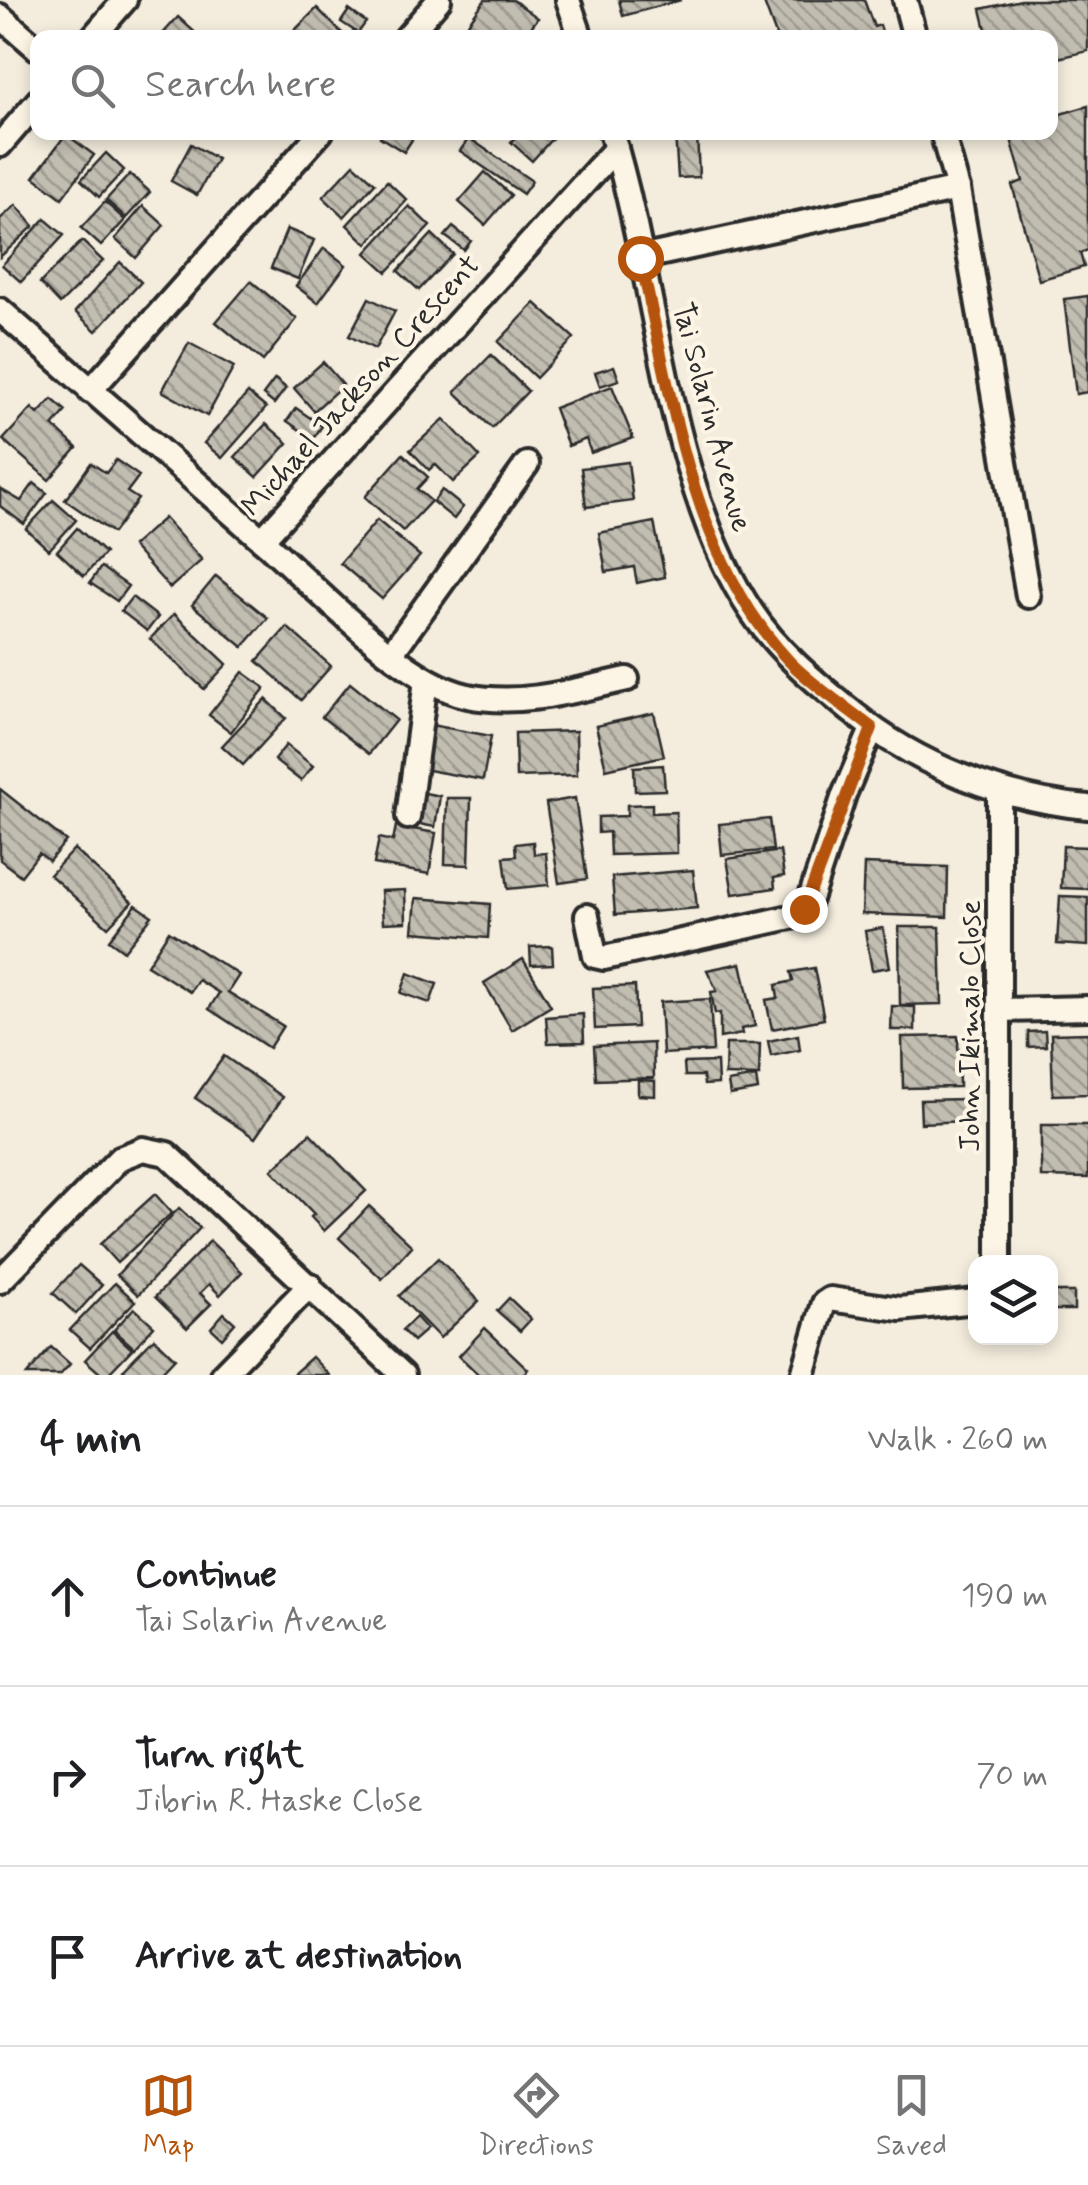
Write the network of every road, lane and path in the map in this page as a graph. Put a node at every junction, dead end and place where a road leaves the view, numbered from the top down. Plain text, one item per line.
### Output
1 (126, 0) edge
2 (439, 0) edge
3 (568, 0) edge
4 (905, 0) edge
5 (0, 16) edge
6 (99, 30) edge
7 (413, 30) edge
8 (578, 30) edge
9 (913, 30) edge
10 (30, 42) edge
11 (30, 110) edge
12 (313, 140) edge
13 (613, 140) edge
14 (944, 140) edge
15 (0, 144) edge
16 (958, 188) junction
17 (640, 258) junction
18 (0, 310) edge
19 (90, 390) junction
20 (527, 464) dead end
21 (262, 540) junction
22 (1028, 596) dead end
23 (391, 654) junction
24 (426, 680) junction
25 (627, 680) dead end
26 (872, 728) junction
27 (999, 790) junction
28 (1088, 807) edge
29 (408, 817) dead end
30 (587, 916) dead end
31 (1088, 1008) edge
32 (1000, 1010) junction
33 (999, 1255) edge
34 (0, 1281) edge
35 (310, 1285) junction
36 (968, 1303) edge
37 (222, 1375) edge
38 (403, 1375) edge
39 (803, 1375) edge

1 - 6 street
2 - 7 street
3 - 8 street
4 - 9 street
5 - 10 street
11 - 15 street
12 - 19 street
13 - 17 street, Tai Solarin Avenue
13 - 21 street, Michael Jackson Crescent
14 - 16 street
16 - 17 street
16 - 22 street
17 - 26 street, Tai Solarin Avenue
18 - 19 street, Michael Jackson Crescent
19 - 21 street, Michael Jackson Crescent
20 - 23 street
21 - 23 street
23 - 24 street
24 - 25 street
24 - 29 street
26 - 27 street, Tai Solarin Avenue
26 - 30 street
27 - 28 street, Tai Solarin Avenue
27 - 32 street, John Ikimalo Close
31 - 32 street
32 - 33 street, John Ikimalo Close
34 - 35 street
35 - 37 street
35 - 38 street
36 - 39 street

